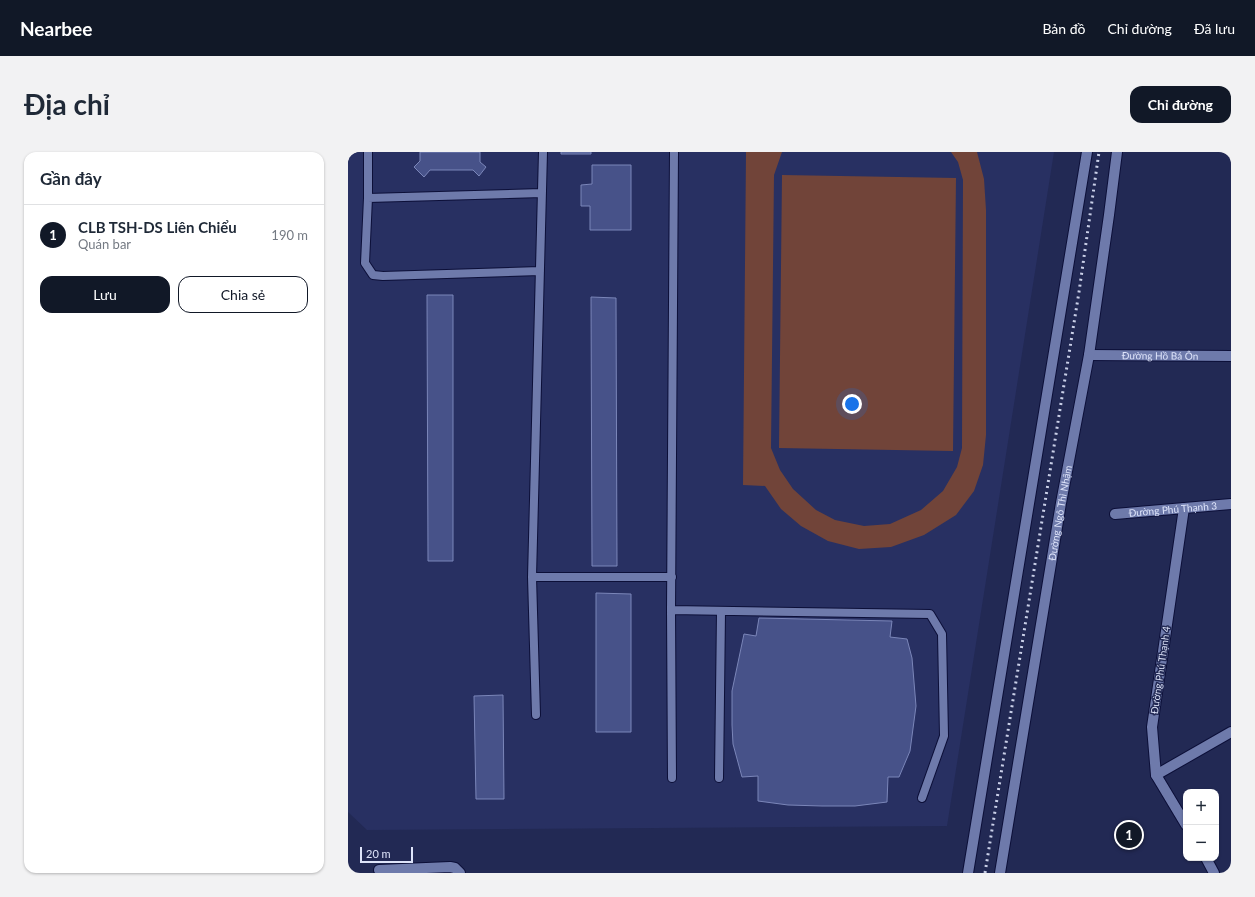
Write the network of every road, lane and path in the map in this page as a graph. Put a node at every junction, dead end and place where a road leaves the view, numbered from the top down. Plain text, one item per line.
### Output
1 (368, 152) edge
2 (543, 152) edge
3 (674, 152) edge
4 (1086, 152) edge
5 (1117, 152) edge
6 (542, 193) junction
7 (368, 198) junction
8 (540, 271) junction
9 (1089, 355) junction
10 (1231, 356) edge
11 (1231, 504) edge
12 (1184, 508) junction
13 (1115, 514) dead end
14 (532, 577) junction
15 (672, 577) junction
16 (671, 610) junction
17 (721, 612) junction
18 (536, 715) dead end
19 (1231, 732) edge
20 (1156, 775) junction
21 (672, 778) dead end
22 (719, 778) dead end
23 (922, 798) dead end
24 (1183, 820) edge
25 (1208, 861) edge
26 (379, 870) dead end
27 (460, 873) edge
28 (968, 873) edge
29 (1000, 873) edge
30 (1214, 873) edge

1 - 7 lane
2 - 6 lane
3 - 15 lane
4 - 28 street
5 - 9 street, Đường Ngô Thì Nhậm
6 - 7 lane
6 - 8 lane
7 - 8 lane
8 - 14 lane
9 - 10 street, Đường Hồ Bá Ôn
9 - 29 street, Đường Ngô Thì Nhậm
11 - 12 street, Đường Phú Thạnh 3
12 - 13 street, Đường Phú Thạnh 3
12 - 20 street, Đường Phú Thạnh 4
14 - 15 lane
14 - 18 lane
15 - 16 lane
16 - 17 lane
16 - 21 lane
17 - 22 lane
17 - 23 lane
19 - 20 street
20 - 24 street, Đường Phú Thạnh 4
25 - 30 street
26 - 27 street

